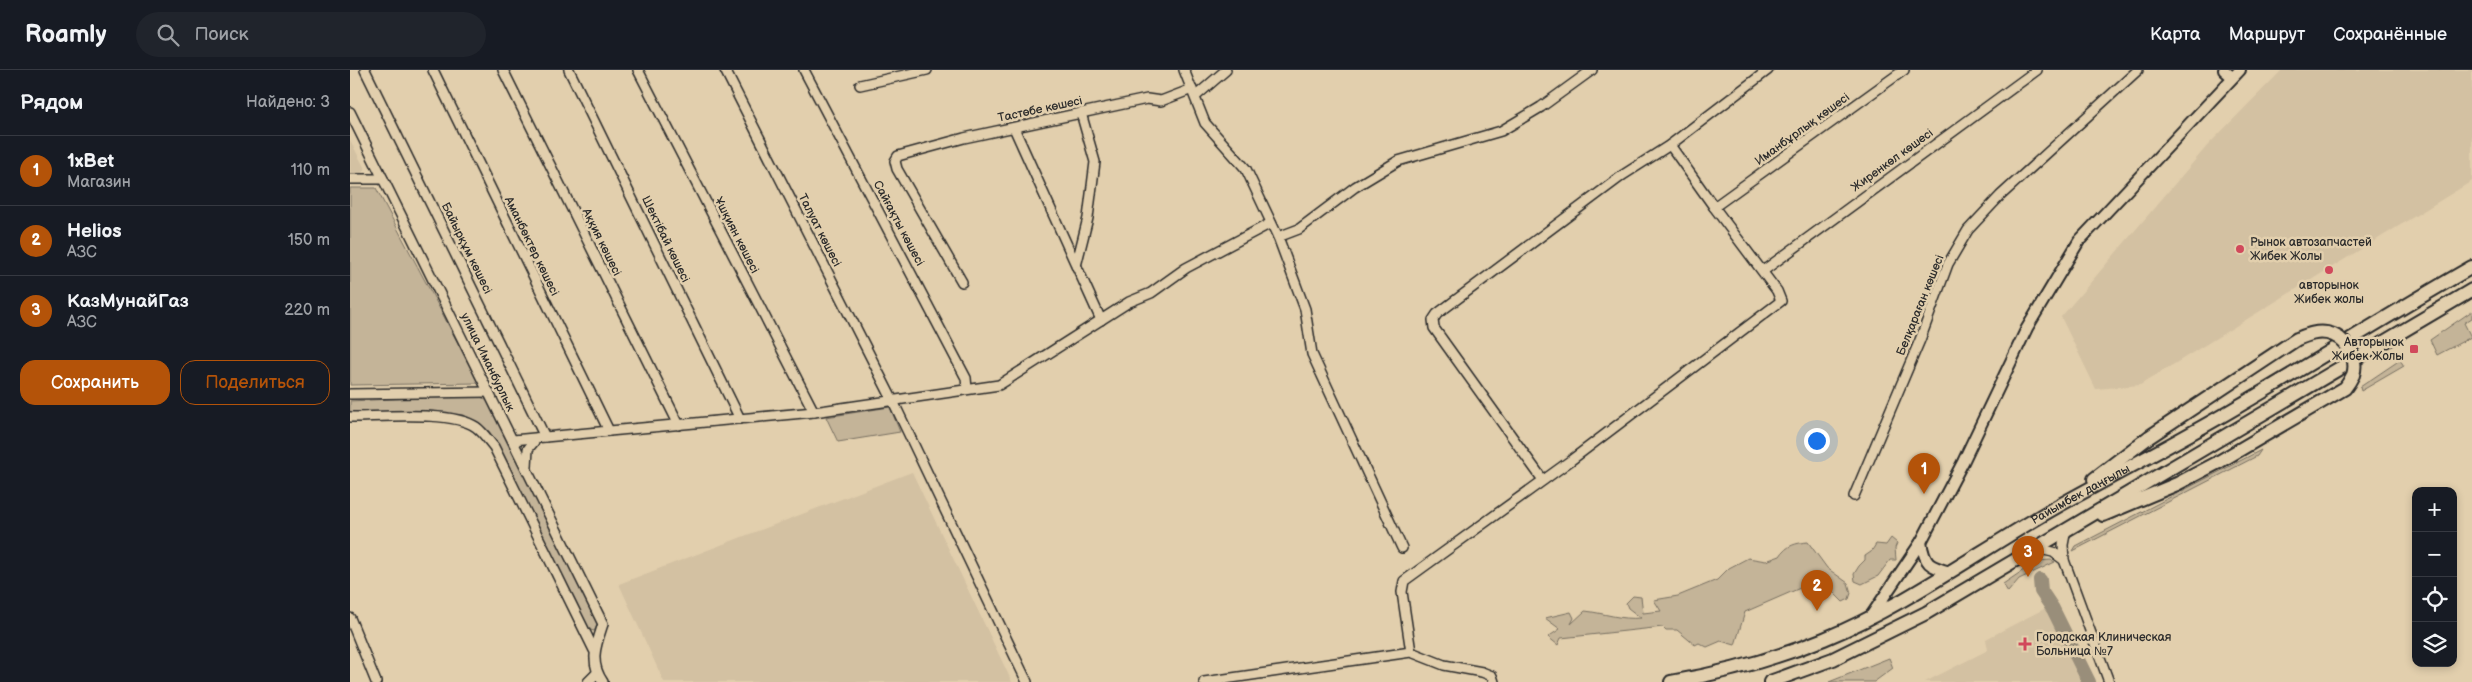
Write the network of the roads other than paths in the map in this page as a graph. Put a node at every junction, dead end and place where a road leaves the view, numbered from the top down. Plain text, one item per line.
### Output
1 (365, 70) edge
2 (433, 70) edge
3 (503, 70) edge
4 (569, 70) edge
5 (638, 70) edge
6 (725, 70) edge
7 (804, 70) edge
8 (926, 70) edge
9 (1184, 70) edge
10 (1226, 70) edge
11 (1592, 70) edge
12 (1768, 70) edge
13 (1904, 70) edge
14 (2037, 70) edge
15 (2138, 70) edge
16 (2224, 70) edge
17 (2236, 73) edge
18 (860, 85) dead end
19 (1194, 92) junction
20 (350, 112) edge
21 (1081, 113) junction
22 (1014, 128) junction
23 (1670, 145) junction
24 (350, 179) edge
25 (384, 179) junction
26 (1714, 208) junction
27 (1270, 223) junction
28 (1278, 237) junction
29 (1076, 266) junction
30 (2472, 267) edge
31 (1763, 272) junction
32 (962, 282) dead end
33 (2472, 290) edge
34 (1100, 320) junction
35 (967, 389) junction
36 (489, 392) junction
37 (350, 394) edge
38 (893, 401) junction
39 (814, 412) junction
40 (350, 417) edge
41 (740, 419) junction
42 (679, 425) junction
43 (609, 432) junction
44 (541, 437) junction
45 (513, 440) junction
46 (528, 469) junction
47 (1542, 480) junction
48 (1854, 496) dead end
49 (2056, 507) junction
50 (2066, 529) junction
51 (1921, 542) junction
52 (1402, 548) dead end
53 (2035, 548) junction
54 (2064, 560) junction
55 (1950, 572) junction
56 (1871, 616) junction
57 (350, 618) edge
58 (594, 650) junction
59 (1411, 652) junction
60 (597, 673) junction
61 (376, 682) edge
62 (588, 682) edge
63 (602, 682) edge
64 (1027, 682) edge
65 (1204, 682) edge
66 (1494, 682) edge
67 (1671, 682) edge
68 (1770, 682) edge
69 (2109, 682) edge

1 - 44 street, Байырқұм көшесі
2 - 43 street, Аманбөктер көшесі
3 - 42 street, Аққия көшесі
4 - 41 street, Шектібай көшесі
5 - 39 street, Ұшқиян көшесі
6 - 38 street, Талуат көшесі
7 - 35 street, Сайғақты көшесі
8 - 18 street
9 - 19 street
10 - 19 street, Тастөбе көшесі
11 - 28 street
12 - 23 street
13 - 26 street, Иманбұрлық көшесі
14 - 31 street, Жиренкөл көшесі
15 - 48 street, Белқараған көшесі
16 - 17 main road
17 - 51 main road
19 - 21 street, Тастөбе көшесі
19 - 27 street
20 - 25 street, улица Иманбурлык
21 - 22 street, Тастөбе көшесі
21 - 29 street
22 - 29 street
22 - 32 street, Тастөбе көшесі
23 - 26 street
23 - 47 street
24 - 25 street
25 - 36 street, улица Иманбурлык
26 - 31 street
27 - 28 street
27 - 34 street
28 - 52 street
29 - 34 street
30 - 49 highway, Райымбек даңғылы
31 - 47 street
33 - 50 highway, Райымбек даңғылы
34 - 35 street
35 - 38 street
36 - 37 street
36 - 45 street, улица Иманбурлык
38 - 39 street
38 - 64 street, Талуат көшесі
39 - 41 street
40 - 58 street
41 - 42 street
42 - 43 street
43 - 44 street
44 - 45 street
44 - 46 street
45 - 46 street, улица Иманбурлык
46 - 58 street, улица Иманбурлык
47 - 59 street
49 - 50 highway, bridge
49 - 55 highway, Райымбек даңғылы
50 - 53 highway, Райымбек даңғылы
50 - 54 street
51 - 55 main road
51 - 56 main road
53 - 54 street
53 - 68 highway, Райымбек даңғылы
54 - 69 street
55 - 56 highway, Райымбек даңғылы
56 - 67 highway, Райымбек даңғылы
57 - 61 street
58 - 60 street
59 - 65 street
59 - 66 street
60 - 62 street
60 - 63 street

